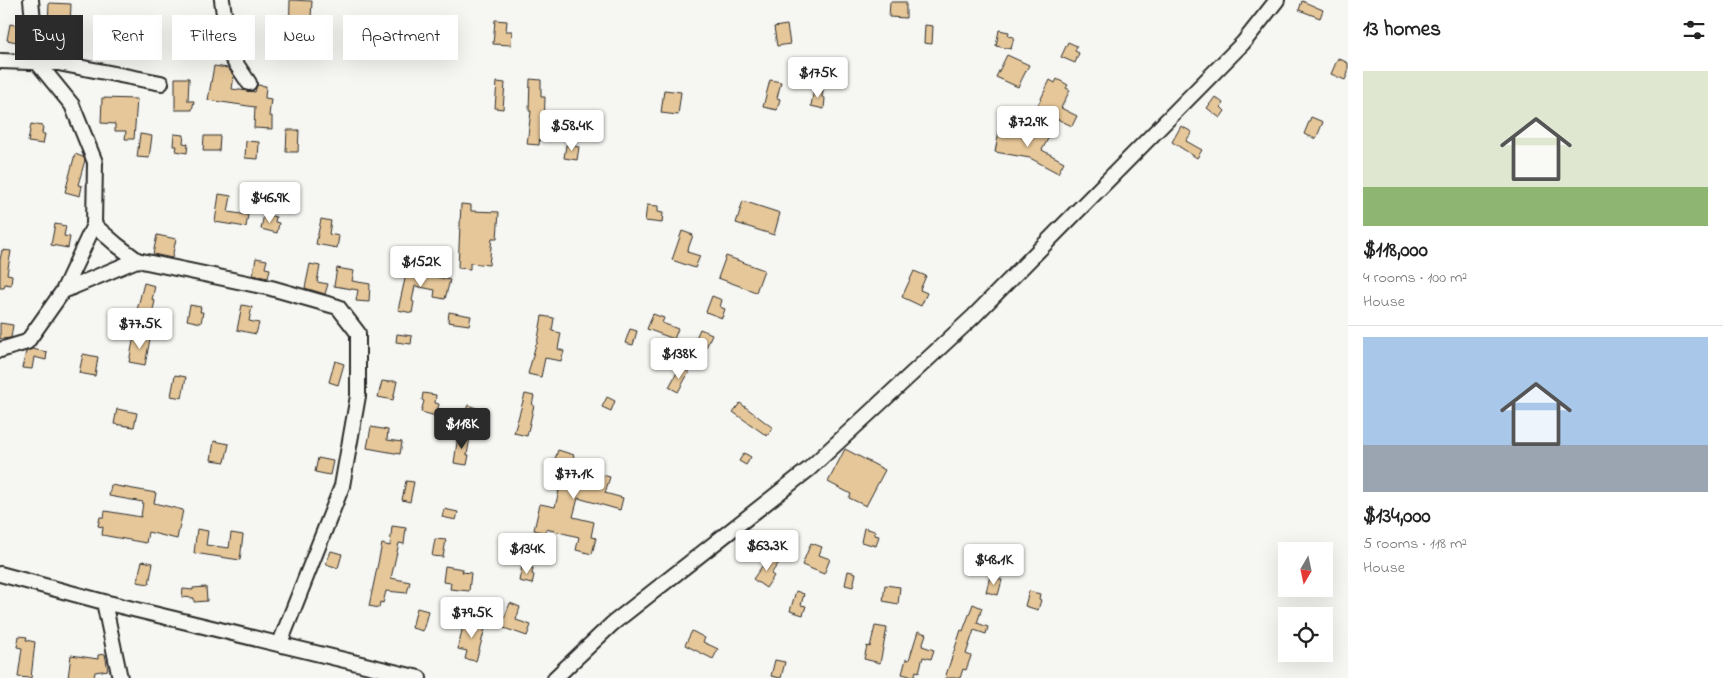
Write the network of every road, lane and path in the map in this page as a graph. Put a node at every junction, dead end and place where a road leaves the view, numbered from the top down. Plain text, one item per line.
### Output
1 (31, 0) edge
2 (222, 0) edge
3 (1277, 0) edge
4 (0, 61) edge
5 (38, 62) junction
6 (161, 82) dead end
7 (249, 83) dead end
8 (94, 225) junction
9 (138, 260) junction
10 (63, 291) junction
11 (0, 350) edge
12 (0, 574) edge
13 (104, 602) junction
14 (280, 643) junction
15 (120, 678) edge
16 (419, 678) edge
17 (555, 678) edge

1 - 5 street
2 - 7 street
3 - 17 street
4 - 5 street
5 - 6 street
5 - 8 street
8 - 9 street
8 - 10 street
9 - 10 street
9 - 14 street
10 - 11 street
12 - 13 street
13 - 14 street
13 - 15 street
14 - 16 street

